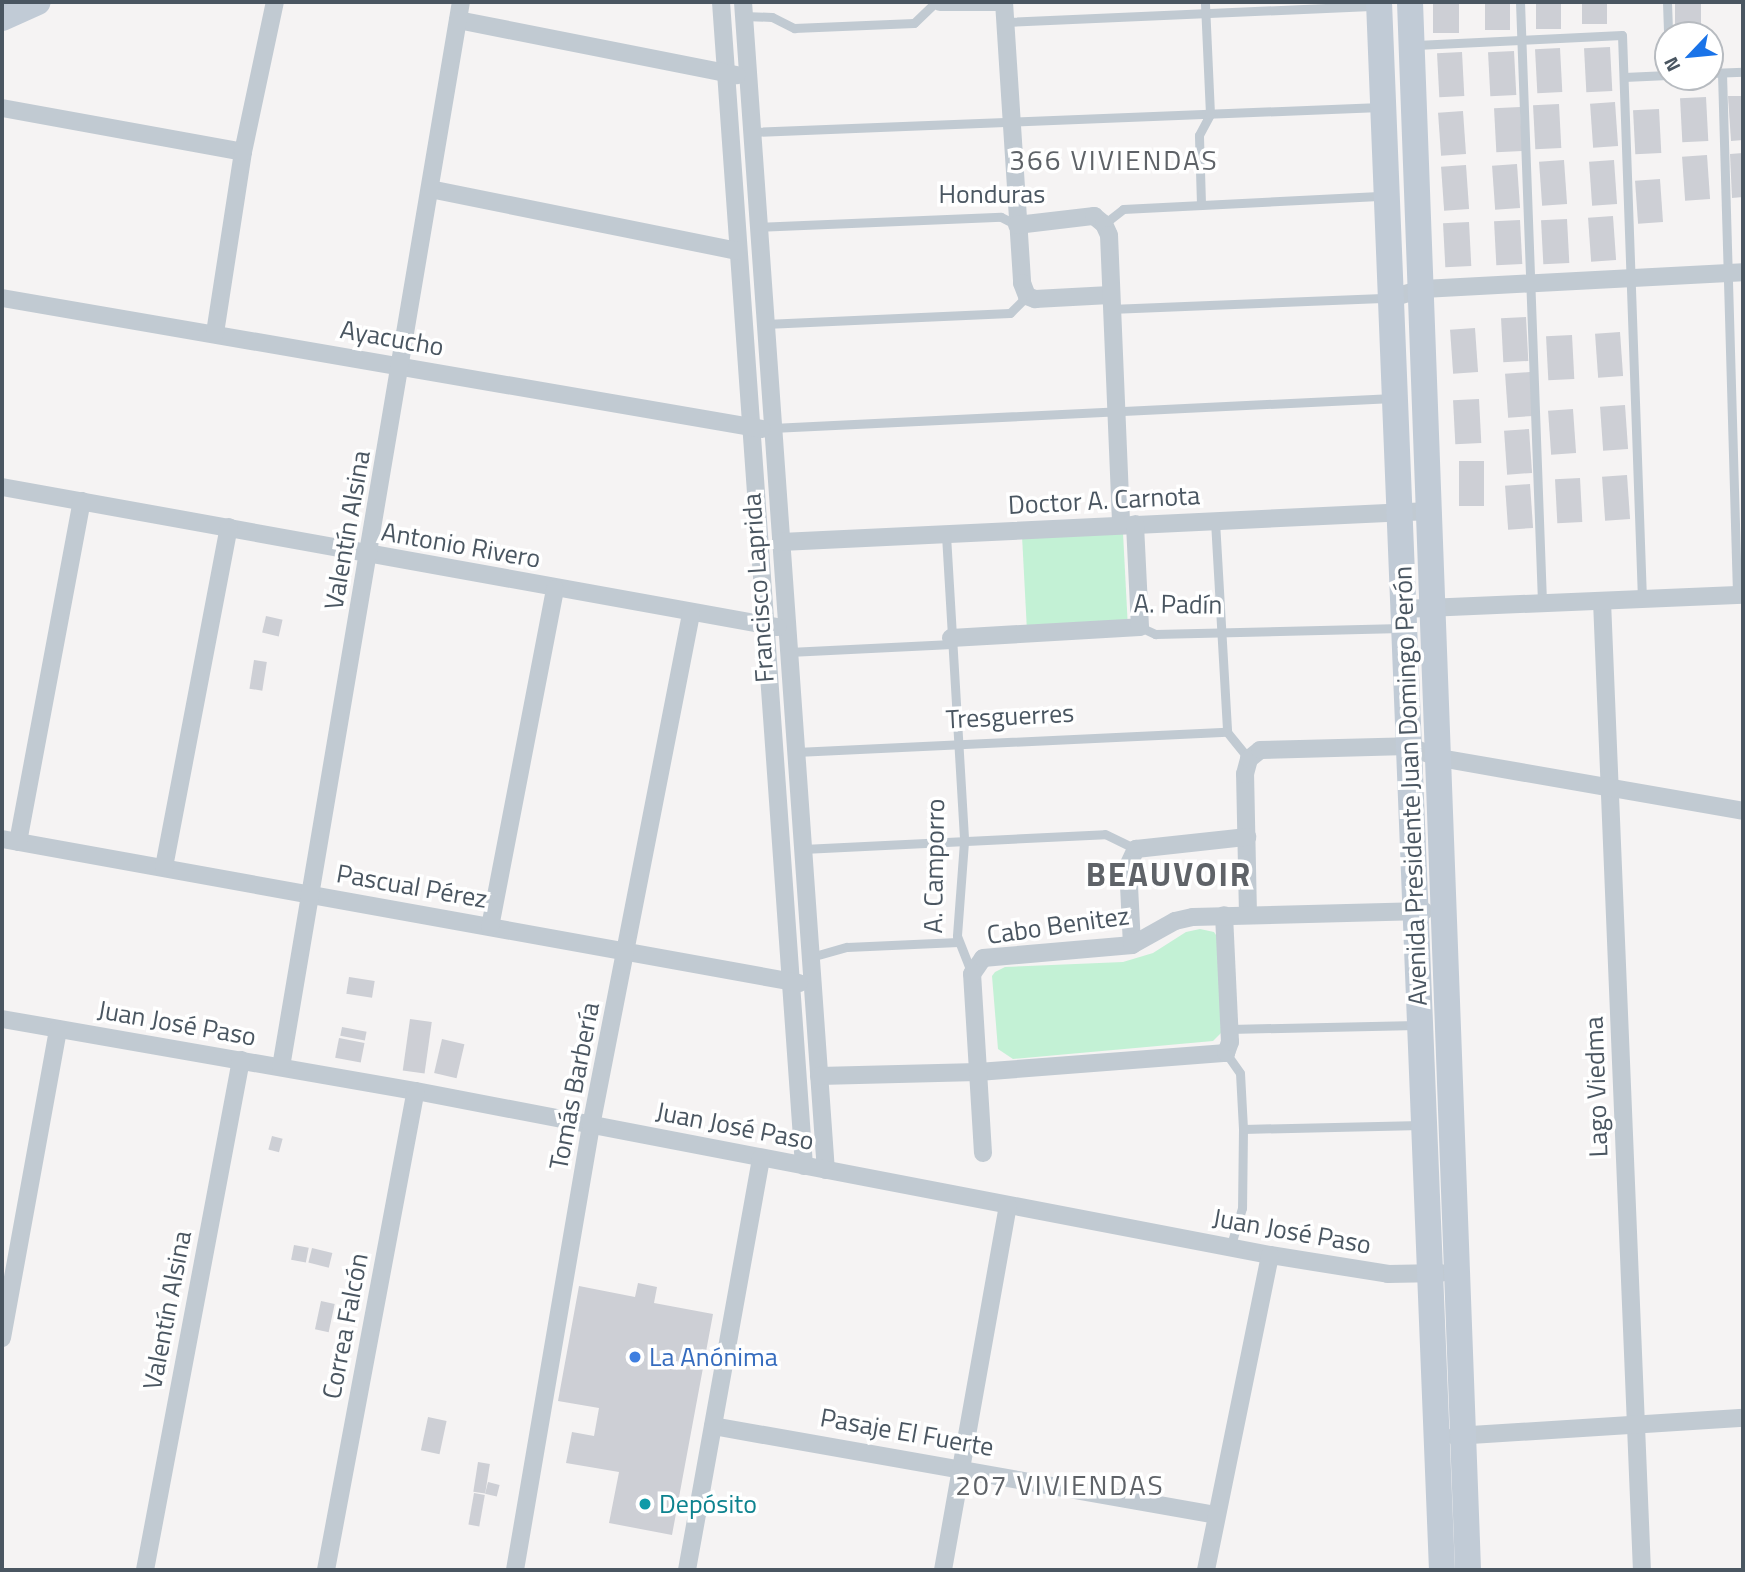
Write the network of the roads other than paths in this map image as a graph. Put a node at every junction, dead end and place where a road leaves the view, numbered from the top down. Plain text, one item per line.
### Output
1 (38, 2) edge
2 (275, 2) edge
3 (461, 2) edge
4 (720, 2) edge
5 (938, 2) edge
6 (1001, 2) edge
7 (1205, 2) edge
8 (1410, 2) edge
9 (1520, 2) edge
10 (1667, 2) edge
11 (1379, 4) edge
12 (743, 9) edge
13 (1205, 14) junction
14 (2, 18) edge
15 (458, 20) junction
16 (1668, 21) edge
17 (1004, 22) junction
18 (1522, 40) junction
19 (1412, 45) junction
20 (1743, 72) edge
21 (1724, 73) edge
22 (726, 74) junction
23 (1654, 76) edge
24 (747, 77) junction
25 (1625, 77) junction
26 (1723, 91) edge
27 (1383, 107) junction
28 (2, 108) edge
29 (1210, 114) junction
30 (1010, 123) junction
31 (751, 132) junction
32 (243, 152) junction
33 (430, 189) junction
34 (1387, 196) junction
35 (1201, 204) junction
36 (1104, 224) junction
37 (1017, 225) junction
38 (758, 227) junction
39 (737, 251) junction
40 (1736, 273) edge
41 (1631, 278) junction
42 (1532, 282) junction
43 (1423, 289) junction
44 (1027, 296) junction
45 (2, 298) edge
46 (1391, 298) junction
47 (1110, 302) junction
48 (765, 324) junction
49 (215, 333) junction
50 (401, 366) junction
51 (1395, 398) junction
52 (1116, 412) junction
53 (772, 428) junction
54 (750, 430) junction
55 (2, 487) edge
56 (82, 501) junction
57 (1400, 512) junction
58 (1429, 512) junction
59 (1214, 520) junction
60 (1128, 525) junction
61 (229, 527) junction
62 (946, 535) junction
63 (781, 542) junction
64 (370, 556) junction
65 (555, 589) junction
66 (1740, 595) edge
67 (1642, 600) junction
68 (1601, 601) junction
69 (1542, 603) junction
70 (1432, 606) junction
71 (691, 614) junction
72 (1404, 619) junction
73 (766, 625) junction
74 (1140, 627) junction
75 (787, 629) junction
76 (1221, 632) junction
77 (951, 640) junction
78 (789, 652) junction
79 (1227, 732) junction
80 (958, 744) junction
81 (1408, 746) junction
82 (796, 751) junction
83 (1440, 758) junction
84 (1249, 759) junction
85 (1609, 786) junction
86 (1743, 811) edge
87 (1247, 837) junction
88 (10, 840) edge
89 (964, 842) junction
90 (803, 849) junction
91 (1136, 849) junction
92 (163, 867) junction
93 (309, 894) junction
94 (1445, 909) junction
95 (1415, 912) junction
96 (1224, 915) junction
97 (1248, 915) junction
98 (490, 927) junction
99 (958, 942) junction
100 (1132, 945) junction
101 (627, 955) junction
102 (811, 957) junction
103 (972, 974) junction
104 (790, 982) junction
105 (813, 986) junction
106 (2, 1019) edge
107 (1419, 1024) junction
108 (1229, 1028) junction
109 (58, 1029) junction
110 (1226, 1053) junction
111 (240, 1060) junction
112 (281, 1067) junction
113 (978, 1072) junction
114 (819, 1076) junction
115 (416, 1091) junction
116 (1423, 1125) junction
117 (591, 1126) junction
118 (1243, 1129) junction
119 (983, 1153) dead end
120 (761, 1158) junction
121 (804, 1166) junction
122 (826, 1170) junction
123 (1008, 1206) junction
124 (1230, 1248) junction
125 (1270, 1255) junction
126 (1430, 1271) junction
127 (1459, 1276) junction
128 (2, 1338) edge
129 (1743, 1418) edge
130 (1636, 1424) junction
131 (713, 1426) junction
132 (1465, 1435) junction
133 (1437, 1438) junction
134 (962, 1467) junction
135 (1216, 1516) junction
136 (145, 1570) edge
137 (326, 1570) edge
138 (515, 1570) edge
139 (687, 1570) edge
140 (943, 1570) edge
141 (1206, 1570) edge
142 (1442, 1570) edge
143 (1468, 1570) edge
144 (1642, 1570) edge

1 - 14 main road
2 - 32 street
3 - 15 street, Valentín Alsina
4 - 22 street, Francisco Laprida
5 - 6 street
5 - 12 lane
6 - 17 street
7 - 13 lane
8 - 19 main road, Avenida Presidente Juan Domingo Perón
9 - 18 lane
10 - 16 lane
11 - 13 lane
11 - 27 main road, Avenida Presidente Juan Domingo Perón
12 - 24 street, Francisco Laprida
13 - 17 lane
13 - 29 lane
15 - 22 street
15 - 33 street, Valentín Alsina
17 - 30 street
18 - 19 lane
18 - 25 lane
18 - 42 lane
19 - 43 main road, Avenida Presidente Juan Domingo Perón
20 - 21 lane
22 - 24 street
22 - 39 street, Francisco Laprida
23 - 25 lane
24 - 31 street, Francisco Laprida
25 - 41 lane
26 - 40 lane
27 - 29 lane
27 - 34 main road, Avenida Presidente Juan Domingo Perón
28 - 32 street
29 - 30 lane
29 - 35 lane
30 - 31 lane
30 - 37 street
31 - 38 street, Francisco Laprida
32 - 49 street
33 - 39 street
33 - 50 street, Valentín Alsina
34 - 35 lane
34 - 46 main road, Avenida Presidente Juan Domingo Perón
35 - 36 lane
36 - 37 street, Honduras
36 - 47 street
37 - 38 lane, Honduras
37 - 44 street
38 - 48 street, Francisco Laprida
39 - 54 street, Francisco Laprida
40 - 41 street
40 - 66 lane
41 - 42 street
41 - 67 lane
42 - 43 street
42 - 69 lane
43 - 46 street
43 - 58 main road, Avenida Presidente Juan Domingo Perón
44 - 47 street
44 - 48 lane
45 - 49 street, Ayacucho
46 - 47 lane
46 - 51 main road, Avenida Presidente Juan Domingo Perón
47 - 52 street
48 - 53 street, Francisco Laprida
49 - 50 street, Ayacucho
50 - 54 street, Ayacucho
50 - 64 street, Valentín Alsina
51 - 52 lane
51 - 57 main road, Avenida Presidente Juan Domingo Perón
52 - 53 lane
52 - 60 street
53 - 54 street, Ayacucho
53 - 63 street, Francisco Laprida
54 - 73 street, Francisco Laprida
55 - 56 street, Antonio Rivero
56 - 61 street, Antonio Rivero
56 - 88 street
57 - 58 street, Doctor A. Carnota
57 - 59 street, Doctor A. Carnota
57 - 72 main road, Avenida Presidente Juan Domingo Perón
58 - 70 main road, Avenida Presidente Juan Domingo Perón
59 - 60 street, Doctor A. Carnota
59 - 76 lane
60 - 62 street, Doctor A. Carnota
60 - 74 street
61 - 64 street, Antonio Rivero
61 - 92 street
62 - 63 street, Doctor A. Carnota
62 - 77 lane, A. Camporro
63 - 75 street, Francisco Laprida
64 - 65 street, Antonio Rivero
64 - 93 street, Valentín Alsina
65 - 71 street, Antonio Rivero
65 - 98 street
66 - 67 street
67 - 68 street
68 - 69 street
68 - 85 street, Lago Viedma
69 - 70 street
70 - 72 street
70 - 83 main road, Avenida Presidente Juan Domingo Perón
71 - 73 street, Antonio Rivero
71 - 101 street, Tomás Barbería
72 - 76 lane, A. Padín
72 - 81 main road, Avenida Presidente Juan Domingo Perón
73 - 75 street, Antonio Rivero
73 - 104 street, Francisco Laprida
74 - 76 lane, A. Padín
74 - 77 street, A. Padín
75 - 78 street, Francisco Laprida
76 - 79 lane
77 - 78 lane, A. Padín
77 - 80 lane, A. Camporro
78 - 82 street, Francisco Laprida
79 - 80 lane, Tresguerres
79 - 84 lane
80 - 82 lane, Tresguerres
80 - 89 lane, A. Camporro
81 - 83 street
81 - 84 street
81 - 95 main road, Avenida Presidente Juan Domingo Perón
82 - 90 street, Francisco Laprida
83 - 85 street
83 - 94 main road, Avenida Presidente Juan Domingo Perón
84 - 87 street
85 - 86 street
85 - 130 street, Lago Viedma
87 - 91 street
87 - 97 street
88 - 92 street, Pascual Pérez
89 - 90 lane
89 - 91 lane
89 - 99 lane, A. Camporro
90 - 102 street, Francisco Laprida
91 - 100 street
92 - 93 street, Pascual Pérez
93 - 98 street, Pascual Pérez
93 - 112 street, Valentín Alsina
94 - 95 street, Cabo Benitez
94 - 127 main road, Avenida Presidente Juan Domingo Perón
95 - 97 street, Cabo Benitez
95 - 107 main road, Avenida Presidente Juan Domingo Perón
96 - 97 street, Cabo Benitez
96 - 100 street, Cabo Benitez
96 - 108 street
98 - 101 street, Pascual Pérez
99 - 102 lane, Cabo Benitez
99 - 103 lane, A. Camporro
100 - 103 street, Cabo Benitez
101 - 104 street, Pascual Pérez
101 - 117 street, Tomás Barbería
102 - 105 street, Francisco Laprida
103 - 113 street, A. Camporro
104 - 105 street, Pascual Pérez
104 - 121 street, Francisco Laprida
105 - 114 street, Francisco Laprida
106 - 109 street, Juan José Paso
107 - 108 lane
107 - 116 main road, Avenida Presidente Juan Domingo Perón
108 - 110 street
109 - 111 street, Juan José Paso
109 - 128 street
110 - 113 street
110 - 118 lane
111 - 112 street, Juan José Paso
111 - 136 street, Valentín Alsina
112 - 115 street, Juan José Paso
113 - 114 street
113 - 119 street, A. Camporro
114 - 122 street, Francisco Laprida
115 - 117 street, Juan José Paso
115 - 137 street, Correa Falcón
116 - 118 lane
116 - 126 main road, Avenida Presidente Juan Domingo Perón
117 - 120 street, Juan José Paso
117 - 138 street, Tomás Barbería
118 - 124 lane
120 - 121 street, Juan José Paso
120 - 131 street
121 - 122 street, Juan José Paso
122 - 123 street, Juan José Paso
123 - 124 street, Juan José Paso
123 - 134 street
124 - 125 street, Juan José Paso
125 - 126 street, Juan José Paso
125 - 135 street
126 - 127 street, Juan José Paso
126 - 133 main road, Avenida Presidente Juan Domingo Perón
127 - 132 main road, Avenida Presidente Juan Domingo Perón
129 - 130 street
130 - 132 street
130 - 144 street, Lago Viedma
131 - 134 street, Pasaje El Fuerte
131 - 139 street
132 - 133 street
132 - 143 main road, Avenida Presidente Juan Domingo Perón
133 - 142 main road, Avenida Presidente Juan Domingo Perón
134 - 135 street, Pasaje El Fuerte
134 - 140 street
135 - 141 street

